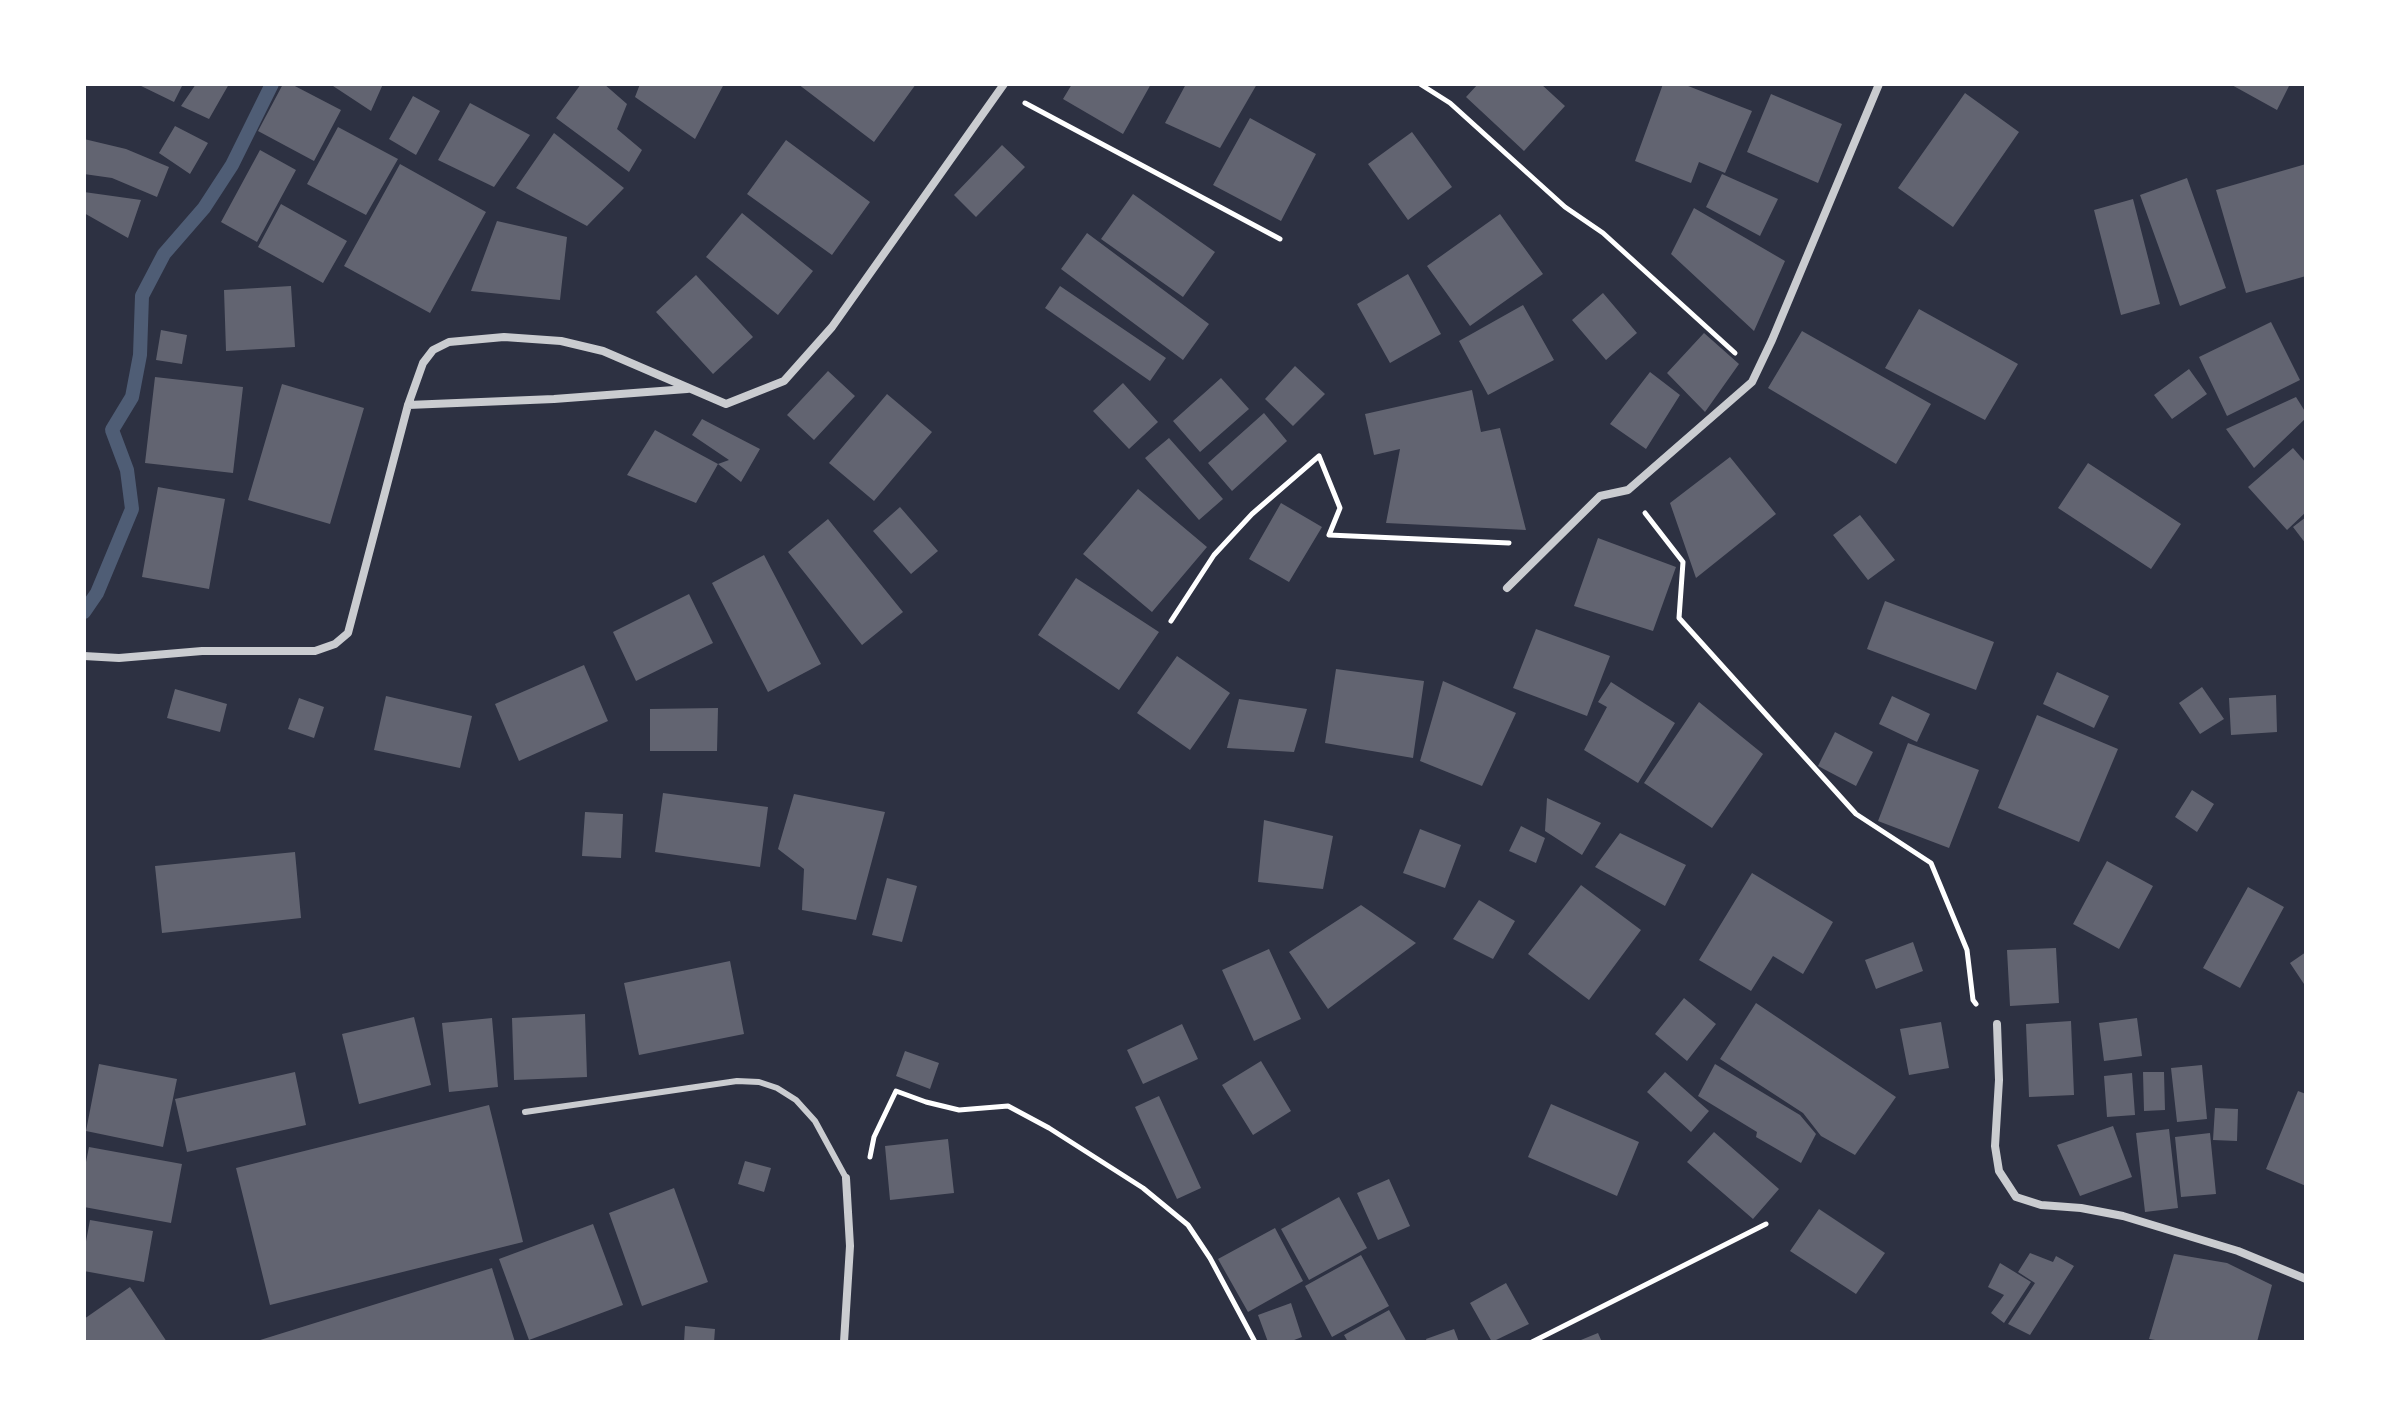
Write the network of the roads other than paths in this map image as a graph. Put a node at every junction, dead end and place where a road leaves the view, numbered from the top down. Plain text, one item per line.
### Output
1 (1879, 84) edge
2 (1002, 87) edge
3 (691, 388) junction
4 (408, 405) junction
5 (1507, 588) dead end
6 (84, 656) edge
7 (1997, 1024) road end
8 (525, 1112) dead end
9 (846, 1178) joint
10 (2306, 1279) edge
11 (844, 1342) edge

1 - 5 street
2 - 3 street
3 - 4 street
3 - 4 street
4 - 6 street
7 - 10 street
8 - 9 lane
9 - 11 street

